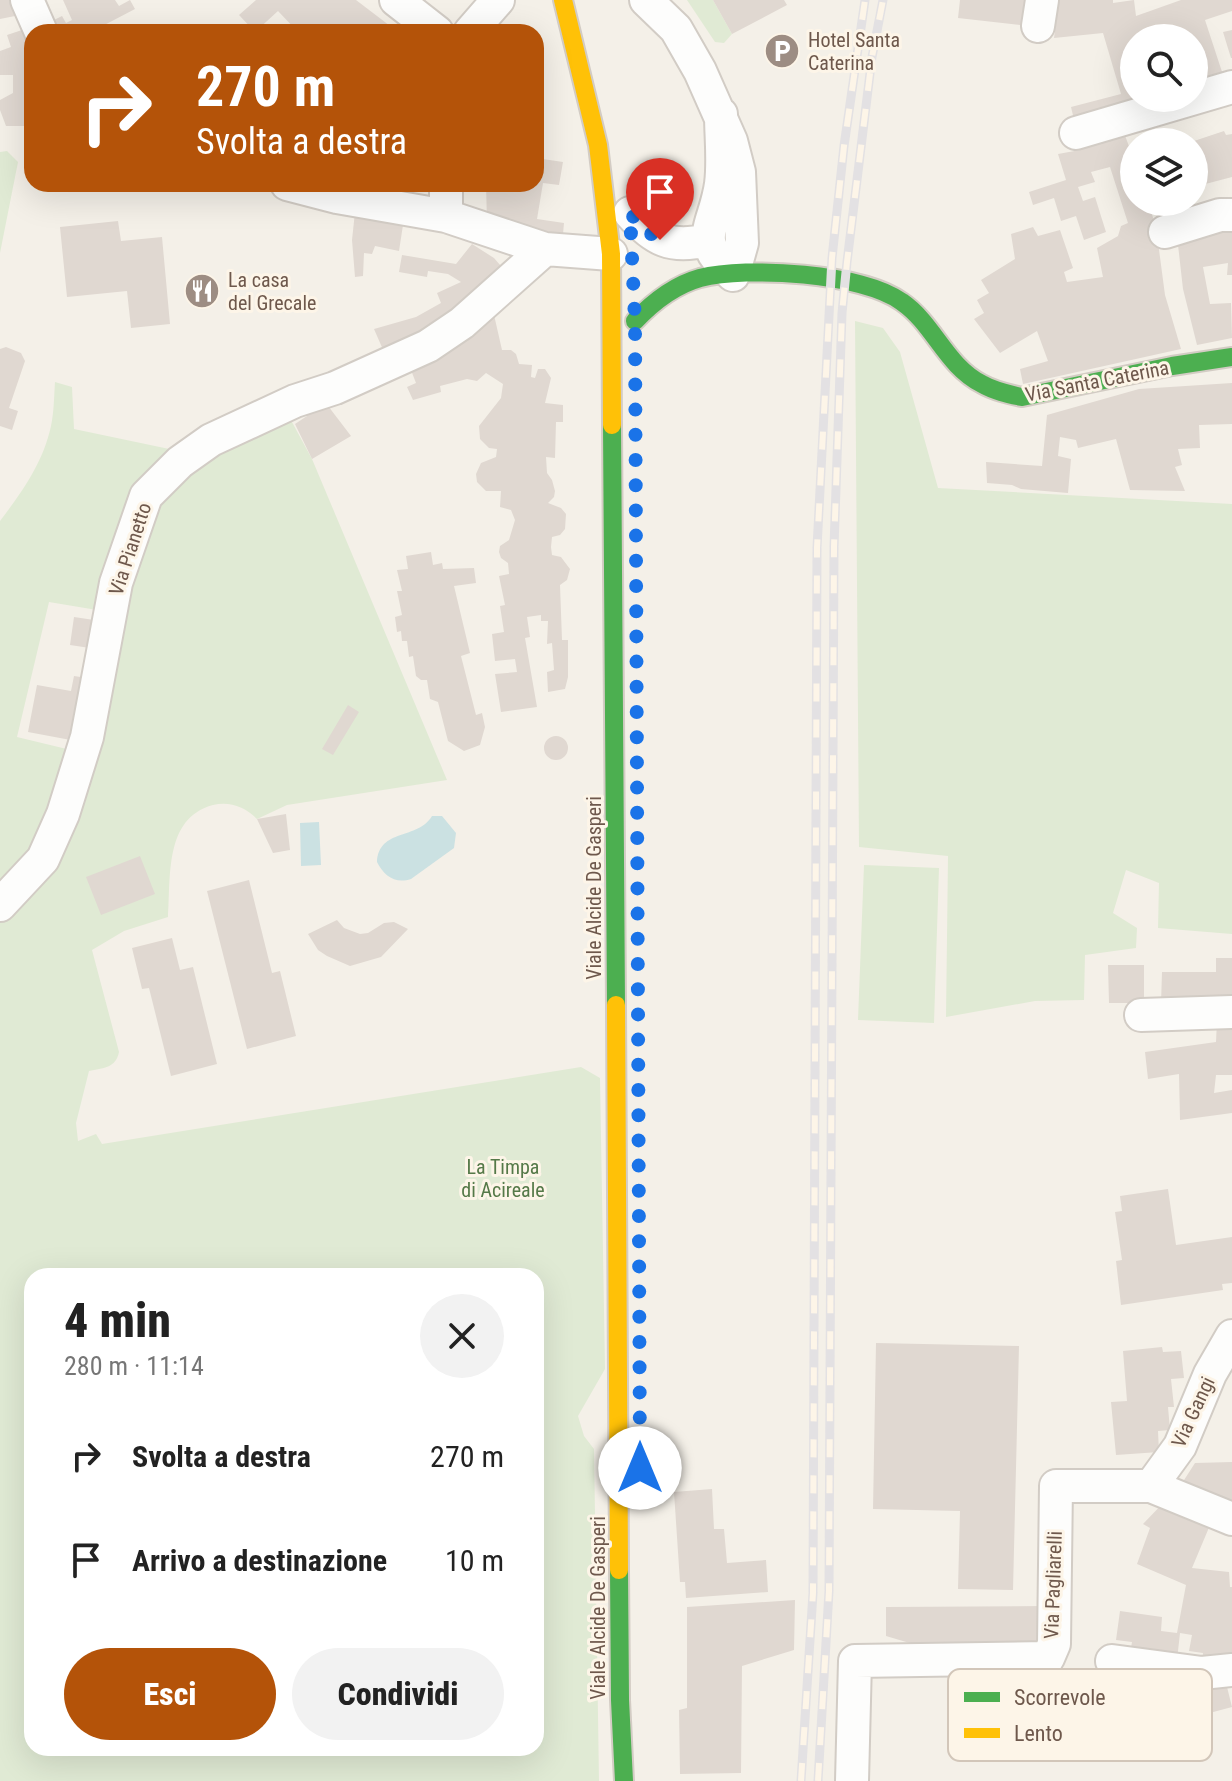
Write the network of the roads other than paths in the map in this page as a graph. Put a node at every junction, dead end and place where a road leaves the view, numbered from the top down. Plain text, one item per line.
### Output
1 (27, 0) edge
2 (396, 0) edge
3 (498, 0) edge
4 (646, 0) edge
5 (566, 8) edge
6 (38, 24) edge
7 (427, 24) edge
8 (477, 24) edge
9 (1232, 87) edge
10 (721, 114) junction
11 (1076, 133) dead end
12 (318, 192) edge
13 (414, 192) edge
14 (446, 192) edge
15 (390, 206) junction
16 (1232, 215) edge
17 (446, 216) junction
18 (625, 227) junction
19 (1165, 232) dead end
20 (707, 240) junction
21 (545, 249) junction
22 (733, 275) junction
23 (633, 290) dead end
24 (1232, 357) edge
25 (0, 905) edge
26 (1232, 1012) edge
27 (1141, 1015) dead end
28 (1232, 1336) edge
29 (1151, 1486) junction
30 (1232, 1519) edge
31 (1112, 1661) dead end
32 (1172, 1669) edge
33 (1232, 1670) edge
34 (1212, 1672) edge
35 (640, 1753) dead end
36 (624, 1781) edge
37 (639, 1781) edge
38 (852, 1781) edge

1 - 6 street
2 - 7 street
3 - 8 street
4 - 10 street
5 - 18 main road, Viale Alcide De Gasperi
9 - 11 street
10 - 20 street
10 - 22 street
12 - 15 street
13 - 15 street
14 - 17 street
15 - 17 street
16 - 19 street
17 - 21 street
18 - 20 street
18 - 21 street
18 - 36 main road, Viale Alcide De Gasperi
20 - 22 street
21 - 25 street, Via Pianetto
22 - 23 main road, Via Santa Caterina
22 - 24 main road, Via Santa Caterina
26 - 27 street
28 - 29 street, Via Gangi
29 - 30 street
29 - 38 street, Via Pagliarelli
31 - 32 street
33 - 34 street
35 - 37 main road

